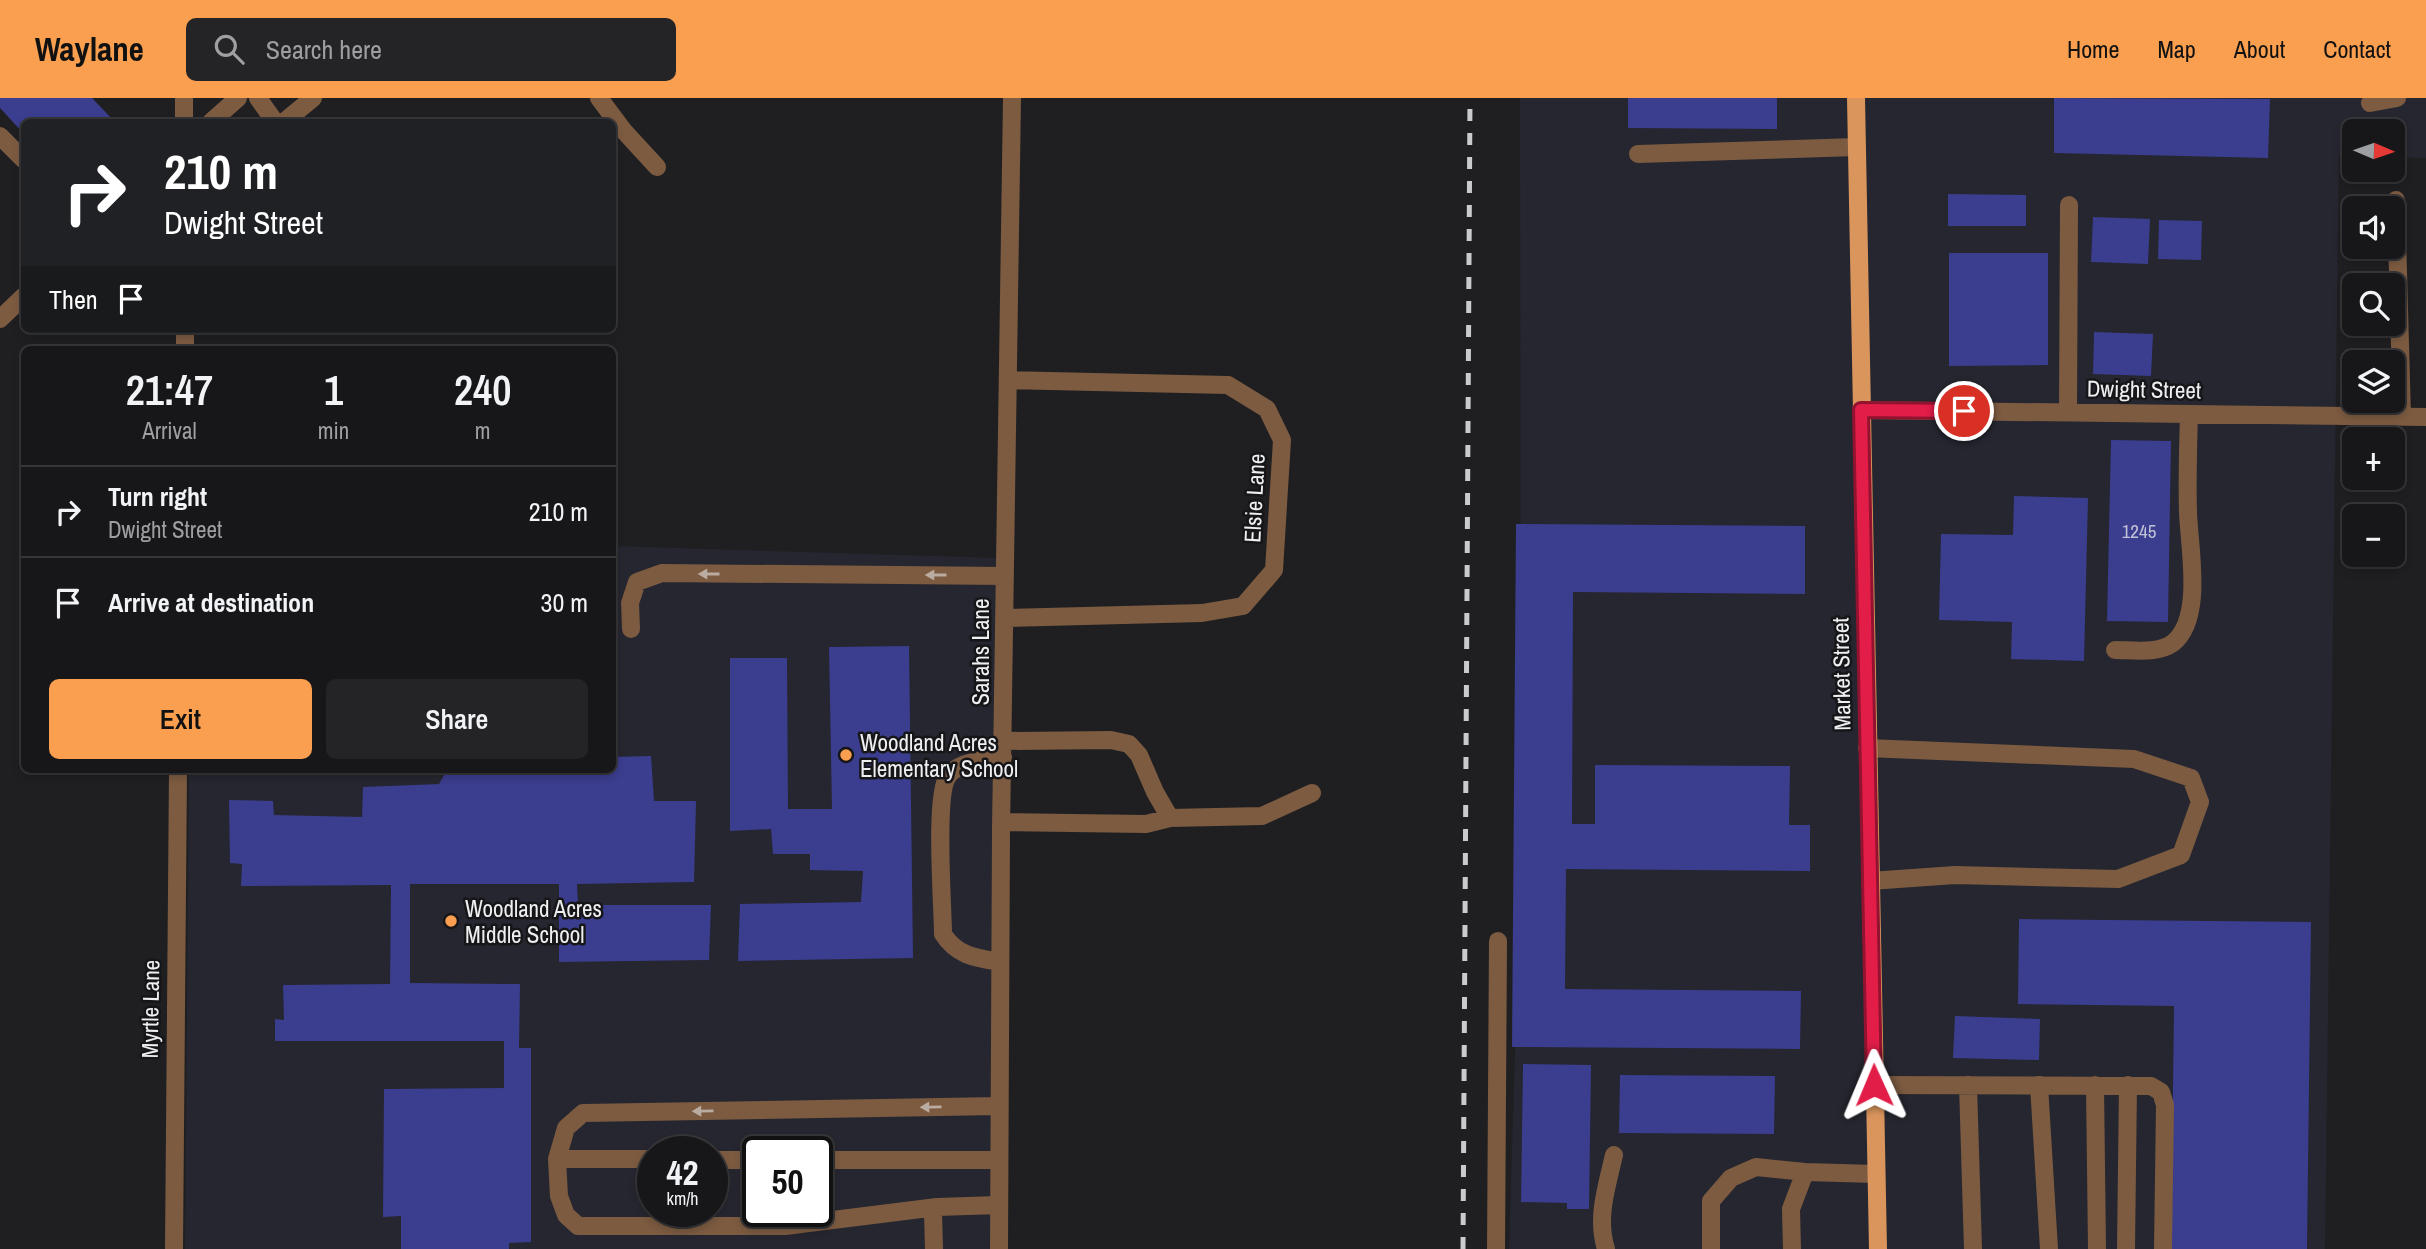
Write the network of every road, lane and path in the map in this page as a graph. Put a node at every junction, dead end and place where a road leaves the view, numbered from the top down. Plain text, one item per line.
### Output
1 (184, 98) edge
2 (238, 98) edge
3 (258, 98) edge
4 (313, 98) edge
5 (599, 98) edge
6 (1012, 98) edge
7 (1856, 98) edge
8 (2397, 98) edge
9 (2370, 103) dead end
10 (184, 119) edge
11 (214, 119) edge
12 (273, 119) edge
13 (288, 119) edge
14 (615, 119) edge
15 (616, 121) edge
16 (0, 135) edge
17 (1857, 147) junction
18 (1637, 154) dead end
19 (21, 157) edge
20 (657, 167) dead end
21 (2069, 205) dead end
22 (2398, 259) edge
23 (21, 299) edge
24 (0, 318) edge
25 (1008, 380) junction
26 (1861, 410) junction
27 (2068, 412) junction
28 (2189, 414) junction
29 (2402, 417) junction
30 (2426, 418) edge
31 (1005, 576) junction
32 (1004, 618) junction
33 (631, 629) dead end
34 (2115, 650) dead end
35 (1867, 748) junction
36 (1003, 749) junction
37 (178, 773) edge
38 (1312, 793) dead end
39 (1170, 818) junction
40 (1002, 822) junction
41 (1870, 881) junction
42 (1498, 941) dead end
43 (1000, 962) junction
44 (1874, 1085) junction
45 (1968, 1085) junction
46 (2039, 1085) junction
47 (2128, 1085) junction
48 (2095, 1086) junction
49 (999, 1106) junction
50 (1614, 1155) dead end
51 (557, 1159) junction
52 (637, 1159) edge
53 (833, 1160) edge
54 (998, 1160) junction
55 (1805, 1172) junction
56 (1876, 1174) junction
57 (998, 1205) junction
58 (937, 1207) junction
59 (174, 1249) edge
60 (934, 1249) edge
61 (999, 1249) edge
62 (1496, 1249) edge
63 (1605, 1249) edge
64 (1711, 1249) edge
65 (1792, 1249) edge
66 (1878, 1249) edge
67 (1973, 1249) edge
68 (2049, 1249) edge
69 (2096, 1249) edge
70 (2126, 1249) edge
71 (2163, 1249) edge

1 - 10 street
2 - 11 street
3 - 12 street
4 - 13 street
5 - 14 street
6 - 25 street, Sarahs Lane
7 - 17 main road, Market Street
8 - 9 street
15 - 20 street
16 - 19 street
17 - 18 street
17 - 26 main road, Market Street
21 - 27 street
22 - 29 street
23 - 24 street
25 - 31 street, Sarahs Lane
25 - 32 street, Elsie Lane
26 - 27 street, Dwight Street
26 - 35 main road, Market Street
27 - 28 street, Dwight Street
28 - 29 street, Dwight Street
28 - 34 street
29 - 30 street, Dwight Street
31 - 32 street, Sarahs Lane
31 -> 33 street
32 - 36 street, Sarahs Lane
35 - 41 main road, Market Street
35 - 41 street
36 - 39 street
36 - 40 street, Sarahs Lane
36 - 43 street
37 - 59 street, Myrtle Lane
38 - 39 street
39 - 40 street
40 - 43 street, Sarahs Lane
41 - 44 main road, Market Street
42 - 62 street
43 - 49 street, Sarahs Lane
44 - 45 street
44 - 56 main road, Market Street
45 - 46 street
45 - 67 street
46 - 48 street
46 - 68 street
47 - 48 street
47 - 70 street
47 - 71 street
48 - 69 street
49 -> 51 street
49 - 54 street, Sarahs Lane
50 - 63 street
51 - 52 street
51 - 58 street
53 - 54 street
54 - 57 street, Sarahs Lane
55 - 56 street
55 - 64 street
55 - 65 street
56 - 66 main road, Market Street
57 - 58 street
57 - 61 street, Sarahs Lane
58 - 60 street

